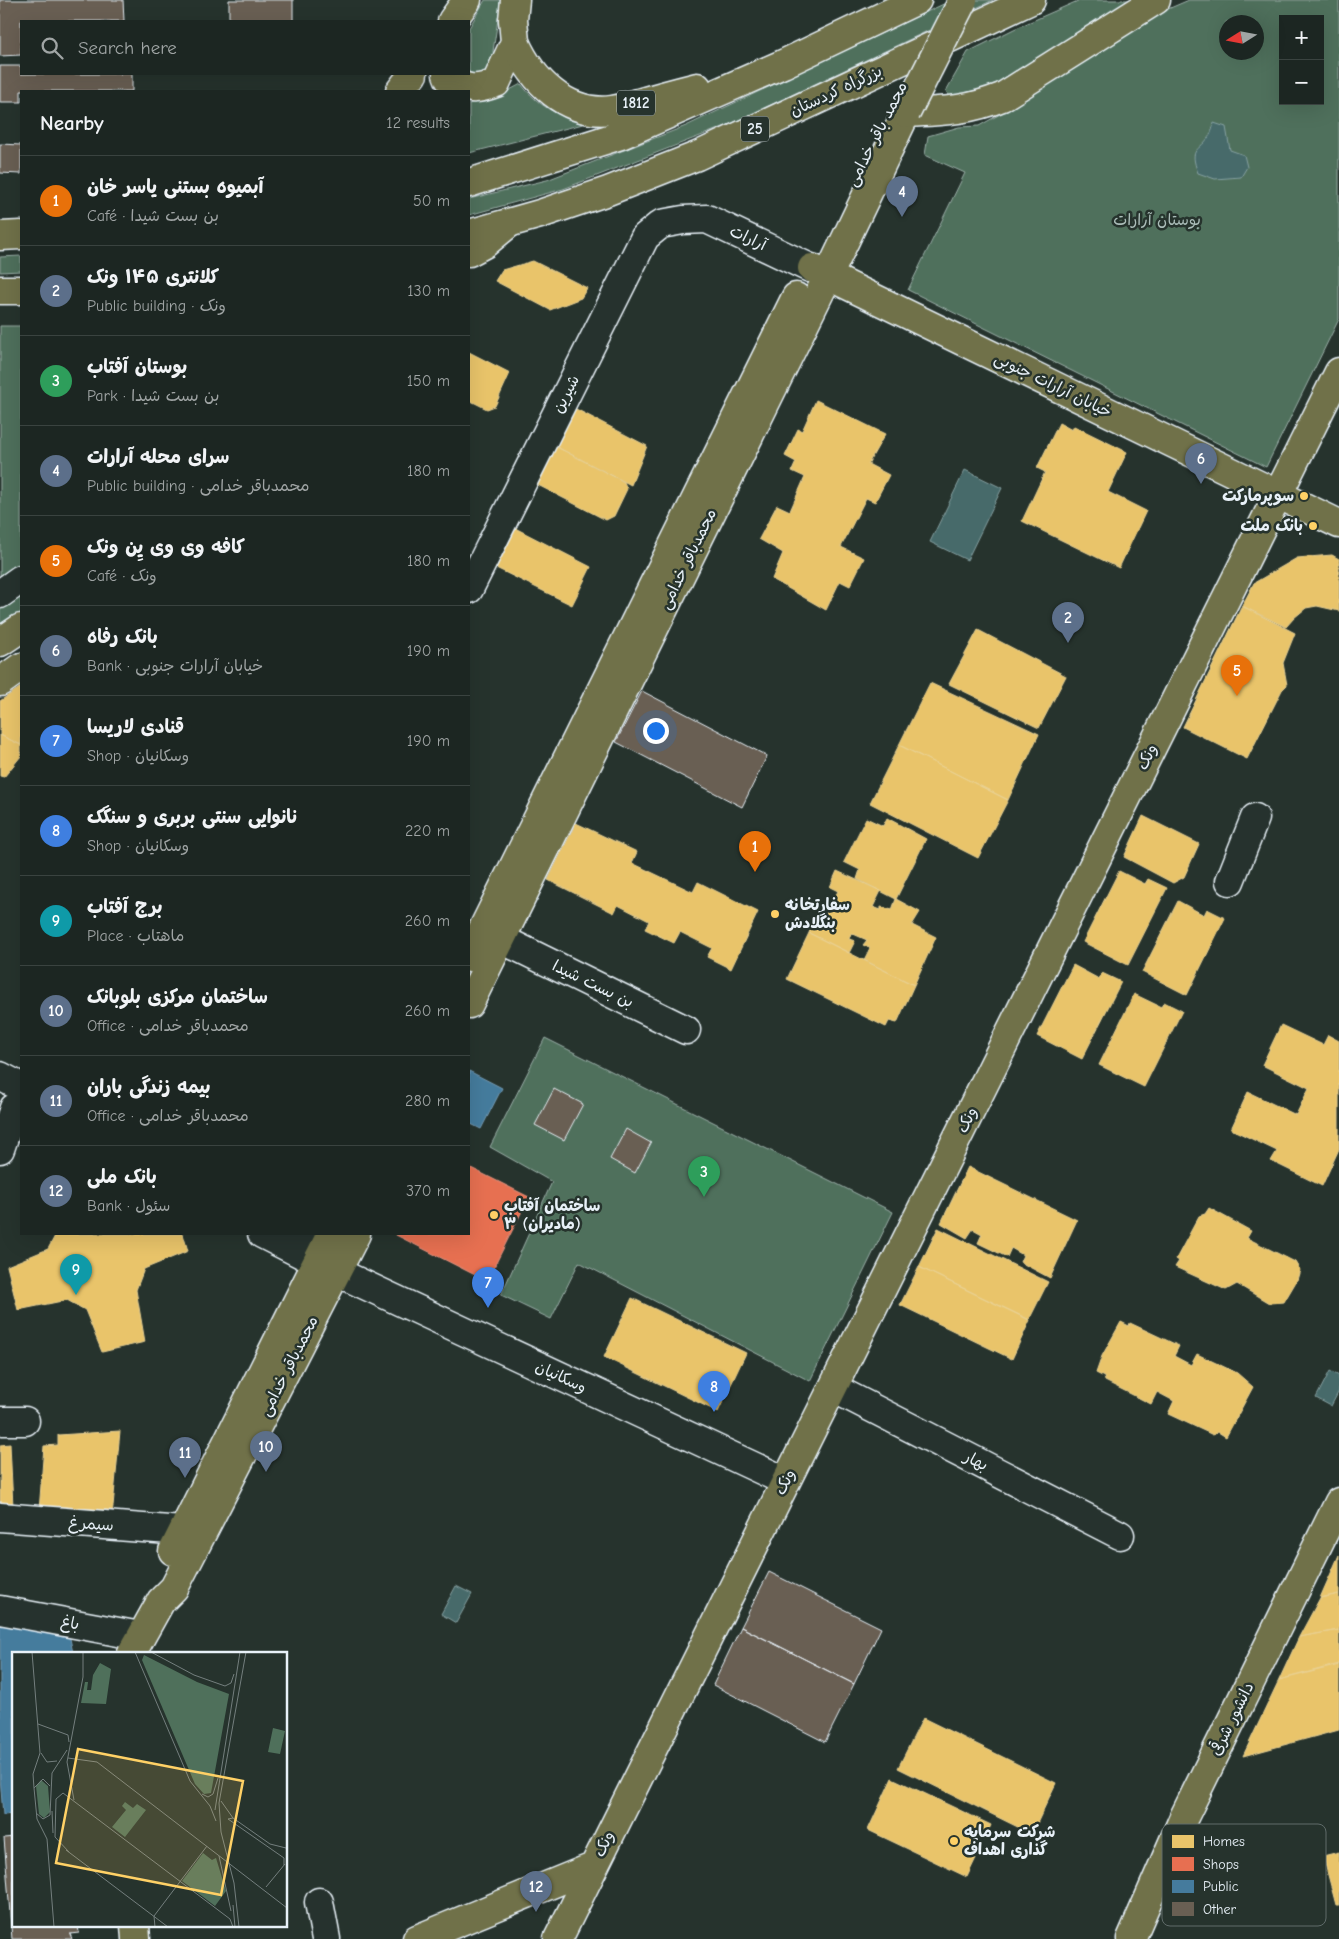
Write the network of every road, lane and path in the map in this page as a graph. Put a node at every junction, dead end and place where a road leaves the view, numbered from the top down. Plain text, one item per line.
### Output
1 (467, 0) edge
2 (515, 0) edge
3 (917, 0) edge
4 (944, 0) edge
5 (962, 0) edge
6 (1031, 0) edge
7 (1156, 0) edge
8 (453, 20) edge
9 (515, 42) junction
10 (783, 64) junction
11 (413, 75) edge
12 (447, 75) edge
13 (913, 81) junction
14 (401, 90) edge
15 (898, 110) junction
16 (470, 183) edge
17 (683, 220) joint
18 (508, 224) junction
19 (470, 234) edge
20 (20, 235) edge
21 (0, 236) edge
22 (470, 251) edge
23 (819, 272) junction
24 (1339, 372) edge
25 (1278, 495) junction
26 (1339, 524) edge
27 (20, 580) edge
28 (470, 586) edge
29 (0, 594) edge
30 (20, 629) edge
31 (0, 642) edge
32 (20, 669) edge
33 (0, 682) edge
34 (1255, 818) dead end
35 (1230, 881) dead end
36 (501, 939) junction
37 (470, 955) edge
38 (470, 1002) edge
39 (686, 1030) dead end
40 (0, 1076) edge
41 (14, 1102) edge
42 (0, 1150) edge
43 (267, 1235) edge
44 (331, 1248) edge
45 (288, 1343) junction
46 (833, 1388) junction
47 (785, 1481) junction
48 (1339, 1502) edge
49 (0, 1517) edge
50 (182, 1531) junction
51 (1120, 1535) dead end
52 (161, 1601) junction
53 (0, 1610) edge
54 (136, 1644) edge
55 (1184, 1818) junction
56 (1178, 1824) edge
57 (1181, 1824) edge
58 (1162, 1841) edge
59 (593, 1867) junction
60 (1162, 1868) edge
61 (319, 1902) dead end
62 (119, 1926) edge
63 (135, 1926) edge
64 (119, 1939) edge
65 (136, 1939) edge
66 (326, 1939) edge
67 (417, 1939) edge
68 (558, 1939) edge
69 (1116, 1939) edge
70 (1131, 1939) edge

1 - 8 main road
2 - 9 main road, 1812
3 - 10 main road
4 - 13 main road, محمد باقر خدامی
5 - 13 main road, محمد باقر خدامی, bridge
6 - 18 main road, بزرگراه کردستان / 25
7 - 15 main road
9 - 10 main road, 1812
9 - 12 main road
10 - 16 main road
11 - 14 main road
13 - 15 main road, محمد باقر خدامی, bridge
15 - 23 main road, محمدباقر خدامی
17 - 23 street, آرارات
17 - 28 street, شیرین
18 - 19 main road, بزرگراه کردستان / 25
18 - 22 main road
20 - 21 main road
23 - 25 main road, خیابان آرارات جنوبی
23 - 36 main road, محمدباقر خدامی
23 - 37 main road, محمدباقر خدامی
24 - 25 main road, ونک
25 - 26 main road, خیابان آرارات جنوبی
25 - 46 main road, ونک
27 - 29 street
30 - 31 main road
32 - 33 main road
34 - 35 street
36 - 38 main road, محمدباقر خدامی
36 - 39 street, بن بست شیدا
40 - 41 street
41 - 42 street
43 - 44 street, وسکانیان
44 - 45 main road, محمدباقر خدامی
44 - 47 street, وسکانیان
45 - 50 main road, محمدباقر خدامی
45 - 52 main road, محمدباقر خدامی
46 - 47 main road, ونک
46 - 51 street, بهار
47 - 59 main road, ونک
48 - 55 main road, دانشور شرقی
49 - 50 street, سیمرغ
50 - 52 main road, محمدباقر خدامی
52 - 54 main road, محمدباقر خدامی
53 - 54 street, باغ
55 - 56 main road
55 - 57 main road, دانشور شرقی
58 - 69 main road
59 - 67 main road
59 - 68 main road, ونک
60 - 70 main road, دانشور شرقی
61 - 66 street
62 - 64 main road
63 - 65 main road

